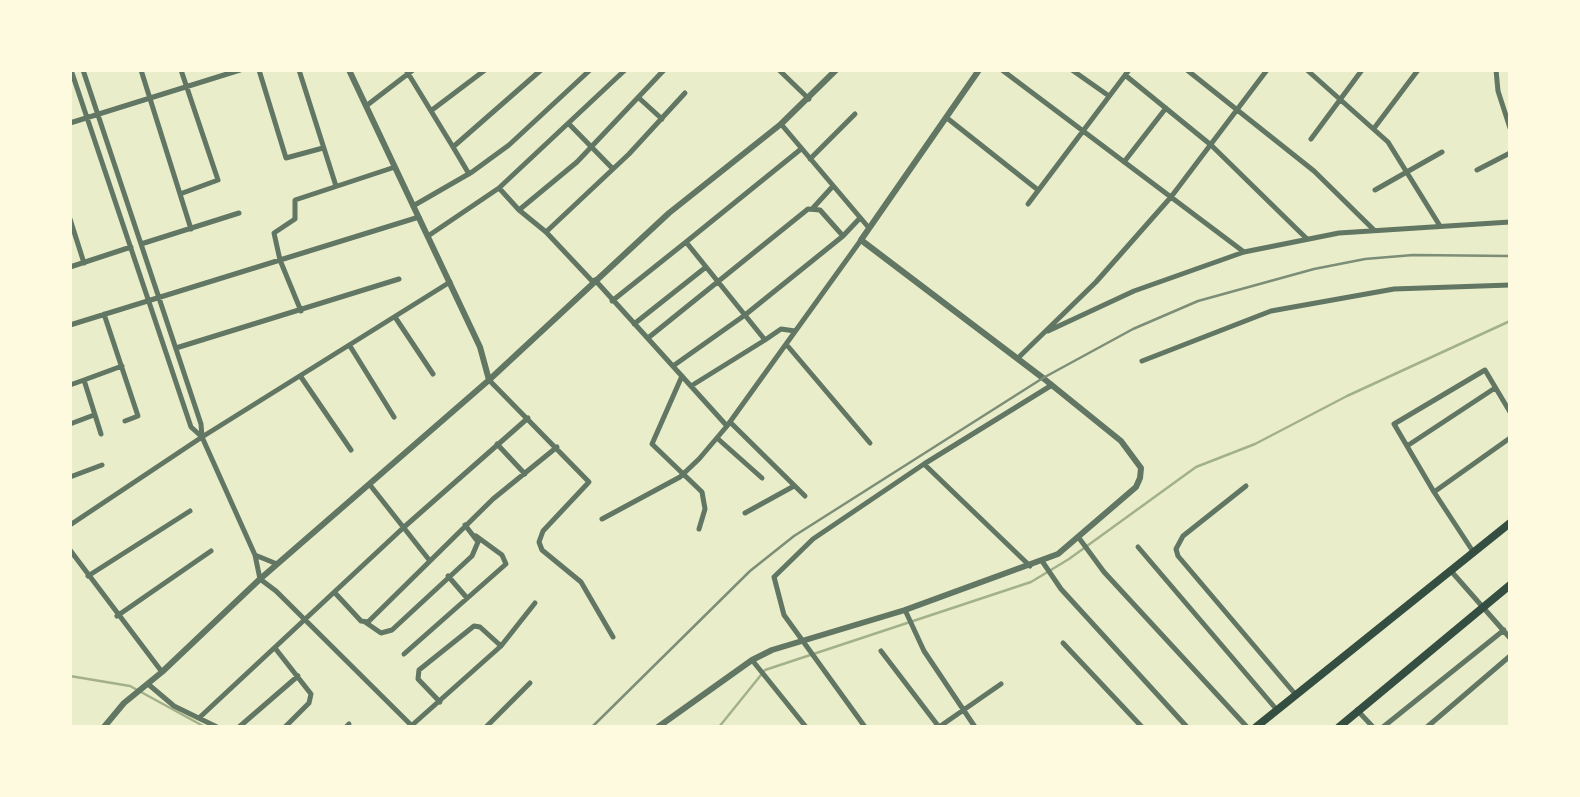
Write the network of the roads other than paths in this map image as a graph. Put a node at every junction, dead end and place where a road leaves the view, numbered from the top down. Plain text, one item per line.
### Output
1 (71, 70) edge
2 (83, 70) edge
3 (141, 70) edge
4 (181, 70) edge
5 (240, 70) edge
6 (259, 70) edge
7 (299, 70) edge
8 (349, 70) edge
9 (485, 70) edge
10 (541, 70) edge
11 (590, 70) edge
12 (625, 70) edge
13 (664, 70) edge
14 (779, 70) edge
15 (836, 70) edge
16 (979, 70) edge
17 (1002, 70) edge
18 (1072, 70) edge
19 (1187, 70) edge
20 (1267, 70) edge
21 (1307, 70) edge
22 (1362, 70) edge
23 (1418, 70) edge
24 (1496, 70) edge
25 (410, 71) edge
26 (1127, 72) edge
27 (186, 87) junction
28 (685, 93) dead end
29 (1109, 96) junction
30 (639, 98) junction
31 (150, 99) junction
32 (809, 99) junction
33 (1342, 99) junction
34 (366, 106) junction
35 (1166, 107) junction
36 (434, 108) junction
37 (1237, 110) junction
38 (97, 113) junction
39 (855, 114) dead end
40 (87, 117) junction
41 (947, 118) junction
42 (662, 119) junction
43 (70, 123) edge
44 (569, 124) junction
45 (780, 124) junction
46 (1375, 127) junction
47 (1510, 128) edge
48 (1083, 131) junction
49 (1311, 139) dead end
50 (456, 145) junction
51 (1211, 145) junction
52 (591, 147) junction
53 (323, 148) junction
54 (801, 149) junction
55 (1442, 152) dead end
56 (1510, 153) edge
57 (810, 159) junction
58 (1124, 162) junction
59 (394, 167) junction
60 (613, 169) junction
61 (1408, 170) junction
62 (1477, 170) dead end
63 (473, 172) junction
64 (337, 186) junction
65 (833, 186) junction
66 (497, 190) junction
67 (1038, 190) junction
68 (1375, 190) dead end
69 (180, 194) junction
70 (1171, 197) junction
71 (1028, 204) dead end
72 (413, 206) junction
73 (813, 208) junction
74 (519, 211) junction
75 (239, 213) dead end
76 (419, 217) junction
77 (860, 218) junction
78 (1510, 222) edge
79 (71, 223) edge
80 (1440, 226) junction
81 (869, 228) junction
82 (191, 229) junction
83 (1374, 230) junction
84 (546, 232) junction
85 (428, 236) junction
86 (843, 236) junction
87 (1307, 239) junction
88 (861, 240) junction
89 (686, 242) junction
90 (141, 244) junction
91 (131, 247) junction
92 (1244, 252) junction
93 (280, 260) junction
94 (84, 263) junction
95 (70, 267) edge
96 (706, 267) junction
97 (399, 279) dead end
98 (594, 281) junction
99 (718, 281) junction
100 (450, 282) junction
101 (1510, 285) edge
102 (158, 296) junction
103 (148, 299) junction
104 (612, 301) junction
105 (301, 311) junction
106 (104, 314) junction
107 (745, 315) junction
108 (395, 317) junction
109 (634, 324) junction
110 (70, 325) edge
111 (795, 331) junction
112 (1048, 331) junction
113 (648, 338) junction
114 (765, 340) junction
115 (786, 344) junction
116 (349, 346) junction
117 (176, 348) junction
118 (1018, 358) junction
119 (1142, 361) dead end
120 (122, 366) junction
121 (673, 366) junction
122 (433, 374) dead end
123 (682, 376) junction
124 (301, 377) junction
125 (83, 380) junction
126 (489, 380) junction
127 (70, 385) edge
128 (691, 386) junction
129 (1052, 386) junction
130 (1496, 388) junction
131 (1510, 412) edge
132 (94, 415) junction
133 (394, 417) dead end
134 (528, 418) junction
135 (125, 421) dead end
136 (70, 424) edge
137 (728, 424) junction
138 (101, 434) dead end
139 (202, 437) junction
140 (717, 438) junction
141 (1510, 438) edge
142 (870, 443) dead end
143 (497, 444) junction
144 (1407, 446) junction
145 (557, 447) junction
146 (351, 450) dead end
147 (924, 464) junction
148 (102, 465) dead end
149 (684, 472) junction
150 (524, 474) junction
151 (70, 477) edge
152 (762, 478) dead end
153 (370, 485) junction
154 (794, 486) junction
155 (1246, 486) dead end
156 (1434, 492) junction
157 (805, 496) dead end
158 (190, 511) dead end
159 (745, 513) dead end
160 (602, 519) dead end
161 (1510, 523) edge
162 (70, 525) edge
163 (465, 525) junction
164 (403, 528) junction
165 (699, 529) dead end
166 (476, 536) junction
167 (1081, 540) junction
168 (1138, 547) dead end
169 (70, 550) edge
170 (211, 551) dead end
171 (1474, 552) junction
172 (255, 555) junction
173 (430, 561) junction
174 (277, 564) junction
175 (1044, 564) junction
176 (1030, 566) junction
177 (1451, 571) junction
178 (88, 576) junction
179 (448, 576) junction
180 (260, 579) junction
181 (1510, 585) edge
182 (336, 594) junction
183 (467, 598) junction
184 (535, 603) dead end
185 (1484, 608) junction
186 (906, 613) junction
187 (117, 615) junction
188 (307, 620) junction
189 (365, 622) junction
190 (1504, 630) junction
191 (613, 638) dead end
192 (1510, 638) edge
193 (804, 643) junction
194 (1063, 643) dead end
195 (501, 646) junction
196 (275, 648) junction
197 (881, 651) dead end
198 (404, 653) dead end
199 (1510, 656) edge
200 (752, 660) junction
201 (162, 672) junction
202 (298, 676) junction
203 (530, 683) dead end
204 (148, 684) junction
205 (1002, 684) dead end
206 (1296, 695) junction
207 (440, 702) junction
208 (964, 708) junction
209 (1277, 710) junction
210 (1357, 710) junction
211 (199, 718) junction
212 (668, 719) junction
213 (412, 726) edge
214 (104, 727) edge
215 (217, 727) edge
216 (239, 727) edge
217 (285, 727) edge
218 (486, 727) edge
219 (658, 727) edge
220 (675, 727) edge
221 (806, 727) edge
222 (865, 727) edge
223 (939, 727) edge
224 (975, 727) edge
225 (1142, 727) edge
226 (1187, 727) edge
227 (1247, 727) edge
228 (1256, 727) edge
229 (1339, 727) edge
230 (1373, 727) edge
231 (1384, 727) edge
232 (1427, 727) edge

1 - 40 street
2 - 38 street
3 - 31 street
4 - 27 street
5 - 27 street
6 - 53 street
7 - 53 street
8 - 34 street
9 - 36 street
10 - 50 street
11 - 63 street
12 - 44 street
13 - 30 street
14 - 32 street
15 - 32 street
16 - 41 street
17 - 48 street
18 - 29 street
19 - 37 street
20 - 37 street
21 - 33 street
22 - 33 street
23 - 46 street
24 - 47 street
25 - 34 street
25 - 36 street
26 - 29 street
26 - 35 street
27 - 31 street
27 - 69 street
28 - 42 street
29 - 48 street
30 - 42 street
30 - 52 street
31 - 38 street
31 - 69 street
32 - 45 street
33 - 46 street
33 - 49 street
34 - 59 street
35 - 51 street
35 - 58 street
36 - 50 street
37 - 51 street
37 - 83 street
38 - 40 street
38 - 90 street
39 - 57 street
40 - 43 street
40 - 91 street
41 - 67 street
41 - 81 street
42 - 60 street
44 - 52 street
44 - 66 street
45 - 54 street
45 - 98 street
46 - 61 street
48 - 58 street
48 - 67 street
50 - 63 street
51 - 70 street
51 - 87 street
52 - 60 street
52 - 74 street
53 - 64 street
54 - 57 street
54 - 89 street
55 - 61 street
56 - 62 street
57 - 65 street
58 - 70 street
59 - 64 street
59 - 72 street
60 - 84 street
61 - 68 street
61 - 80 street
63 - 72 street
64 - 93 street
65 - 73 street
65 - 77 street
66 - 74 street
66 - 85 street
67 - 71 street
69 - 82 street
70 - 92 street
70 - 112 street
72 - 76 street
73 - 86 street
73 - 99 street
74 - 84 street
75 - 82 street
76 - 85 street
76 - 93 street
77 - 81 street
77 - 86 street
78 - 80 street
79 - 94 street
80 - 83 street
81 - 88 street
82 - 90 street
83 - 87 street
84 - 98 street
85 - 100 street
86 - 107 street
87 - 92 street
88 - 111 street
88 - 118 street
89 - 96 street
89 - 104 street
90 - 102 street
91 - 94 street
91 - 103 street
92 - 112 street
93 - 102 street
93 - 105 street
94 - 95 street
96 - 99 street
96 - 109 street
97 - 105 street
98 - 104 street
98 - 126 street
99 - 107 street
99 - 113 street
100 - 108 street
100 - 126 street
101 - 119 street
102 - 103 street
102 - 117 street
103 - 106 street
103 - 139 street
104 - 109 street
105 - 117 street
106 - 110 street
106 - 120 street
107 - 114 street
107 - 121 street
108 - 116 street
108 - 122 street
109 - 113 street
111 - 114 street
111 - 115 street
112 - 118 street
113 - 121 street
114 - 128 street
115 - 137 street
115 - 142 street
116 - 124 street
116 - 133 street
117 - 139 street
118 - 129 street
120 - 125 street
120 - 135 street
121 - 123 street
123 - 128 street
123 - 149 street
124 - 139 street
124 - 146 street
125 - 127 street
125 - 132 street
126 - 134 street
126 - 153 street
128 - 137 street
129 - 147 street
129 - 167 street
130 - 131 street
130 - 144 street
130 - 144 street
132 - 136 street
132 - 138 street
134 - 143 street
134 - 145 street
137 - 140 street
137 - 154 street
139 - 162 street
139 - 172 street
140 - 149 street
140 - 152 street
141 - 156 street
143 - 150 street
143 - 164 street
144 - 156 street
145 - 150 street
145 - 191 street
147 - 176 street
147 - 193 street
148 - 151 street
149 - 160 street
149 - 165 street
150 - 163 street
153 - 164 street
153 - 174 street
154 - 157 street
154 - 159 street
155 - 206 street
156 - 171 street
158 - 178 street
161 - 171 main road
163 - 166 street
163 - 173 street
164 - 173 street
164 - 182 street
166 - 179 street
166 - 183 street
167 - 175 street
167 - 227 street
168 - 209 street
169 - 178 street
170 - 187 street
171 - 177 main road
172 - 174 street
172 - 180 street
173 - 189 street
174 - 180 street
175 - 176 street
175 - 226 street
176 - 186 street
177 - 185 street
177 - 206 main road
178 - 187 street
179 - 183 street
179 - 189 street
180 - 188 street
180 - 201 street
181 - 185 main road
182 - 188 street
182 - 189 street
183 - 198 street
184 - 195 street
185 - 190 street
185 - 210 main road
186 - 193 street
186 - 208 street
187 - 201 street
188 - 196 street
188 - 213 street
190 - 192 street
190 - 231 street
193 - 200 street
193 - 222 street
194 - 225 street
195 - 207 street
195 - 207 street
196 - 202 street
196 - 211 street
197 - 223 street
199 - 232 street
200 - 212 street
200 - 221 street
201 - 204 street
202 - 216 street
202 - 217 street
203 - 218 street
204 - 211 street
204 - 214 street
205 - 208 street
206 - 209 main road
207 - 213 street
208 - 223 street
208 - 224 street
209 - 228 main road
210 - 229 main road
210 - 230 street
211 - 215 street
212 - 219 street
212 - 220 street

